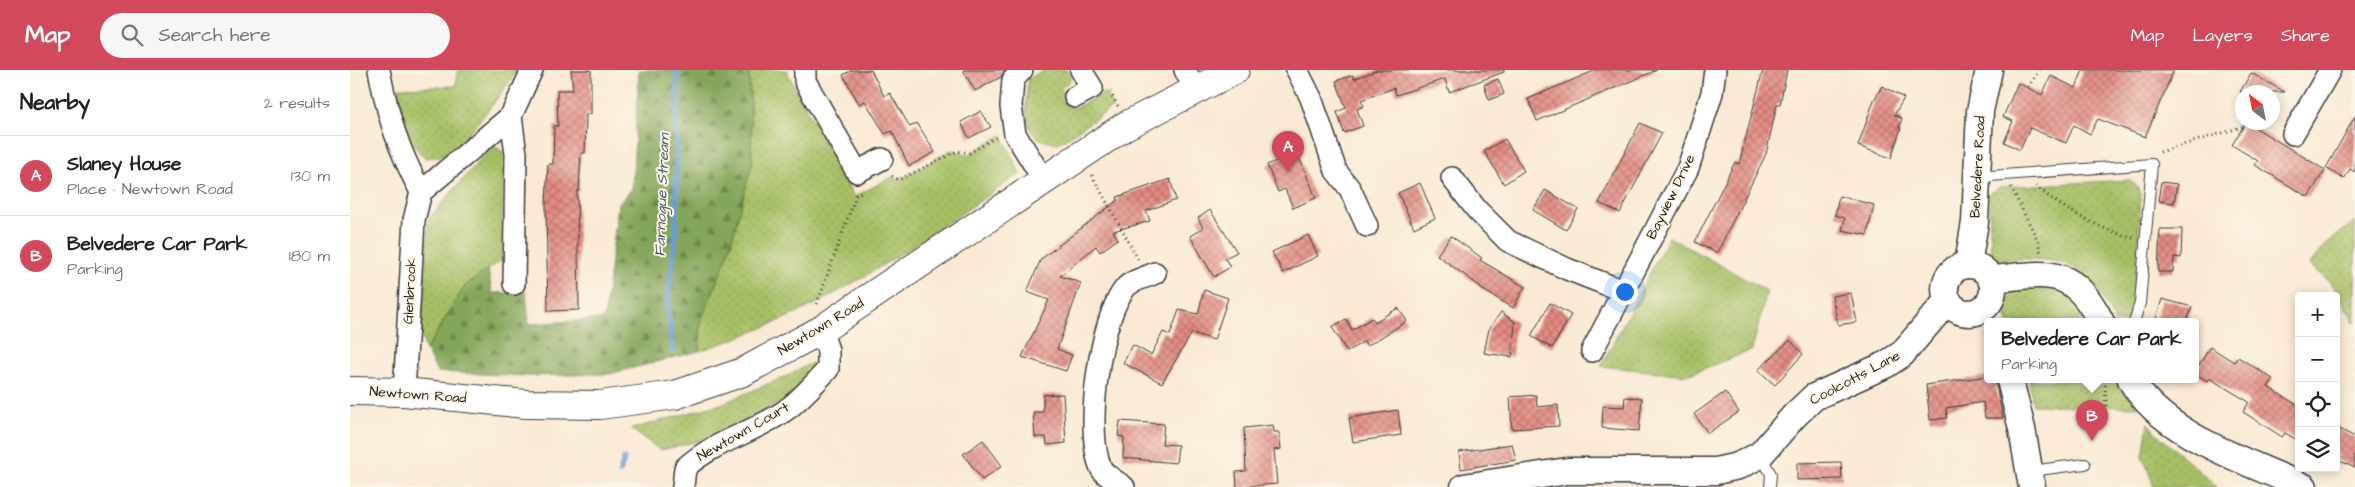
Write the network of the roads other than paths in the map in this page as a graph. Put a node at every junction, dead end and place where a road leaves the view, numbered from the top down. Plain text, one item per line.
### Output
1 (379, 70) edge
2 (532, 70) edge
3 (805, 70) edge
4 (1022, 70) edge
5 (1081, 70) edge
6 (1236, 70) edge
7 (1297, 70) edge
8 (1714, 70) edge
9 (1989, 70) edge
10 (2330, 70) edge
11 (1190, 80) edge
12 (1075, 97) dead end
13 (510, 116) junction
14 (2293, 134) dead end
15 (883, 169) road end
16 (1976, 177) junction
17 (1452, 178) dead end
18 (1043, 179) junction
19 (421, 192) junction
20 (1367, 226) dead end
21 (1968, 264) junction
22 (1155, 273) road end
23 (1992, 279) junction
24 (514, 284) dead end
25 (1623, 291) junction
26 (1948, 300) junction
27 (1985, 316) edge
28 (2099, 318) edge
29 (2135, 318) edge
30 (821, 330) junction
31 (1592, 351) dead end
32 (2011, 383) edge
33 (2134, 383) edge
34 (350, 390) edge
35 (404, 392) junction
36 (1760, 455) junction
37 (2086, 464) dead end
38 (2031, 479) edge
39 (683, 487) edge
40 (1124, 487) edge
41 (1464, 487) edge
42 (1770, 487) edge
43 (2304, 487) edge

1 - 19 street
2 - 13 street
3 - 15 street
4 - 18 street
5 - 12 street
6 - 11 main road, Newtown Road
7 - 20 street
8 - 25 street, Bayview Drive
9 - 16 street, Belvedere Road
10 - 14 street
11 - 18 main road, Newtown Road
13 - 19 street
13 - 24 street
16 - 21 street, Belvedere Road
16 - 29 lane
17 - 25 street
18 - 30 main road, Newtown Road
19 - 35 street, Glenbrook
21 - 23 street
21 - 26 street
22 - 40 street
23 - 27 street
23 - 28 street
25 - 31 street, Bayview Drive
26 - 27 street
26 - 36 street, Coolcotts Lane
30 - 35 main road, Newtown Road
30 - 39 street, Newtown Court
32 - 38 street
33 - 43 street
34 - 35 main road, Newtown Road
36 - 41 street, Coolcotts Lane
36 - 42 lane
37 - 38 lane

